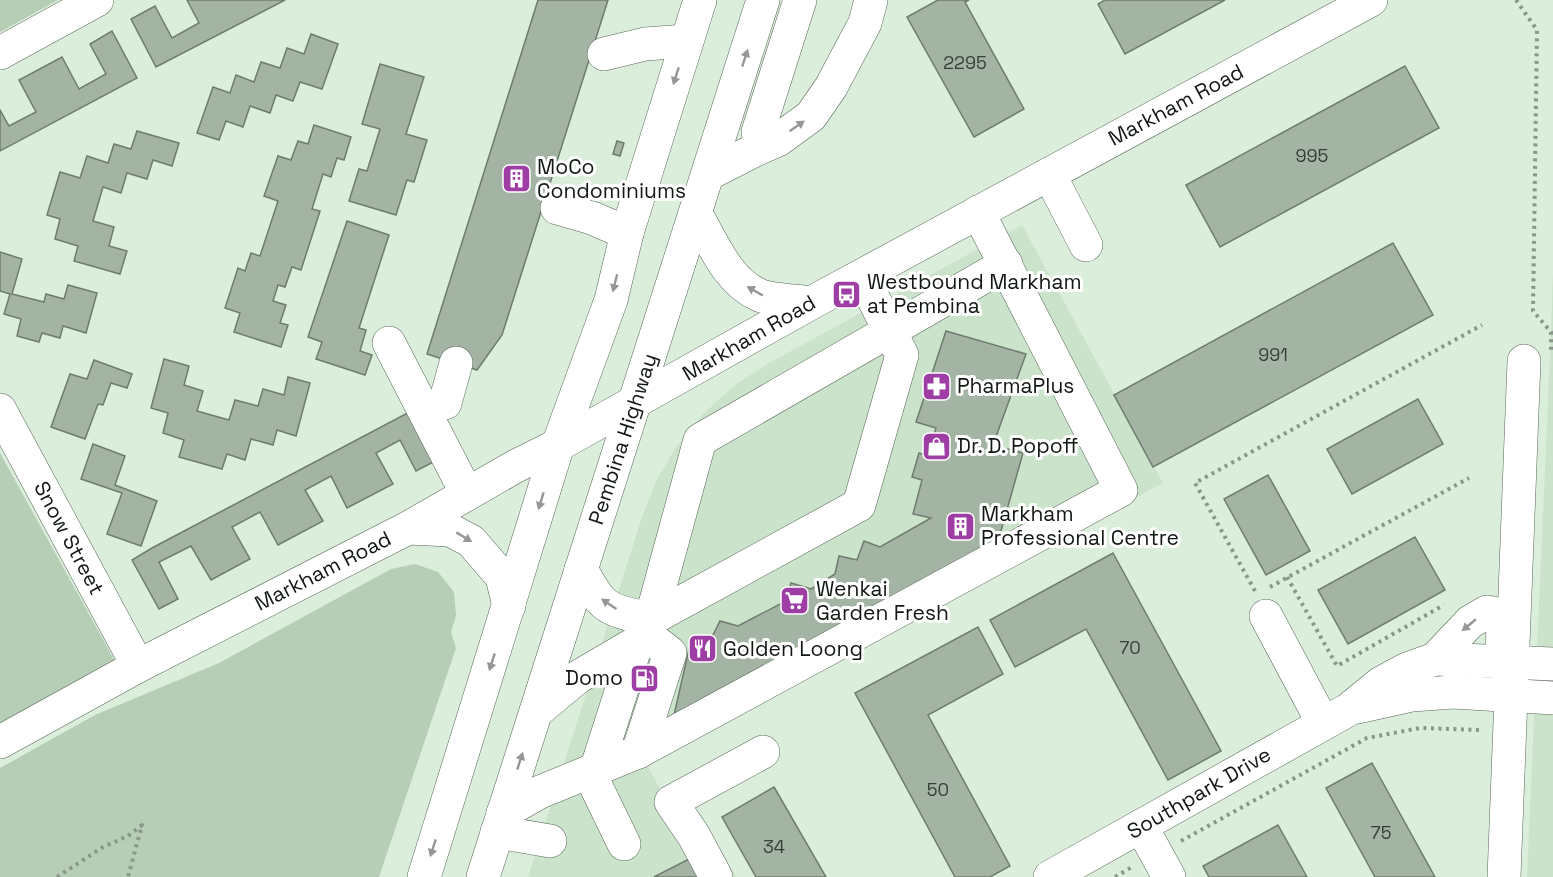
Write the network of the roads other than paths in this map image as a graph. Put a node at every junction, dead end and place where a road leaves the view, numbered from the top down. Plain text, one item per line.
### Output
1 (97, 0) edge
2 (700, 0) edge
3 (763, 0) edge
4 (800, 0) edge
5 (871, 0) edge
6 (1371, 0) edge
7 (687, 41) junction
8 (0, 53) edge
9 (604, 54) dead end
10 (759, 132) dead end
11 (708, 174) junction
12 (1049, 174) junction
13 (557, 208) dead end
14 (978, 212) junction
15 (696, 214) junction
16 (627, 233) junction
17 (1086, 245) dead end
18 (1006, 264) junction
19 (862, 276) junction
20 (811, 303) junction
21 (890, 331) junction
22 (389, 343) dead end
23 (1524, 361) dead end
24 (456, 363) dead end
25 (636, 401) junction
26 (445, 403) dead end
27 (0, 410) edge
28 (558, 445) junction
29 (467, 494) junction
30 (408, 528) junction
31 (581, 569) junction
32 (1263, 600) road end
33 (509, 606) junction
34 (645, 632) junction
35 (1435, 659) junction
36 (1507, 662) junction
37 (1553, 664) edge
38 (138, 666) junction
39 (1453, 692) junction
40 (1511, 695) junction
41 (1553, 698) edge
42 (536, 712) junction
43 (1336, 716) junction
44 (0, 742) edge
45 (638, 752) junction
46 (763, 752) dead end
47 (592, 771) junction
48 (500, 822) junction
49 (1141, 826) junction
50 (550, 841) dead end
51 (624, 844) dead end
52 (1162, 866) edge
53 (1085, 868) edge
54 (424, 877) edge
55 (483, 877) edge
56 (716, 877) edge
57 (1050, 877) edge
58 (1504, 877) edge

1 - 8 street
2 - 7 street
11 -> 3 street, Pembina Highway
4 - 10 street
11 -> 5 street
6 - 12 street, Markham Road
7 - 9 street
7 -> 16 street
11 - 15 street, Pembina Highway
12 - 14 street, Markham Road
12 - 17 street
13 - 16 street
14 - 18 street
14 - 19 street, Markham Road
20 -> 15 street
15 - 25 street, Pembina Highway
16 -> 28 street
18 - 21 street
18 - 45 street
19 - 20 street, Markham Road
19 - 21 street
20 - 25 street, Markham Road
21 - 34 street
21 - 34 street
22 - 29 street
23 - 36 street
24 - 26 street
25 - 28 street, Markham Road
25 - 31 street, Pembina Highway
27 - 38 street, Snow Street
28 - 29 street, Markham Road
28 -> 33 street
29 - 30 street, Markham Road
30 -> 33 street
30 - 38 street, Markham Road
34 -> 31 street
31 - 42 street, Pembina Highway
32 - 43 street
33 -> 54 street
34 - 42 street
34 - 45 street
34 - 47 street
35 - 36 street, Southpark Drive
36 -> 35 street
35 - 43 street, Southpark Drive
36 - 37 street, Southpark Drive
36 - 39 street
36 - 40 street
38 - 44 street, Markham Road
39 - 40 street, Southpark Drive
39 - 43 street, Southpark Drive
40 - 41 street, Southpark Drive
40 - 58 street
48 -> 42 street, Pembina Highway
43 - 49 street, Southpark Drive
45 - 47 street
46 - 56 street
47 - 48 street
47 - 51 street
48 - 50 street
48 - 55 street, Pembina Highway
49 - 52 street
49 - 53 street, Southpark Drive
53 - 57 street, Southpark Drive

